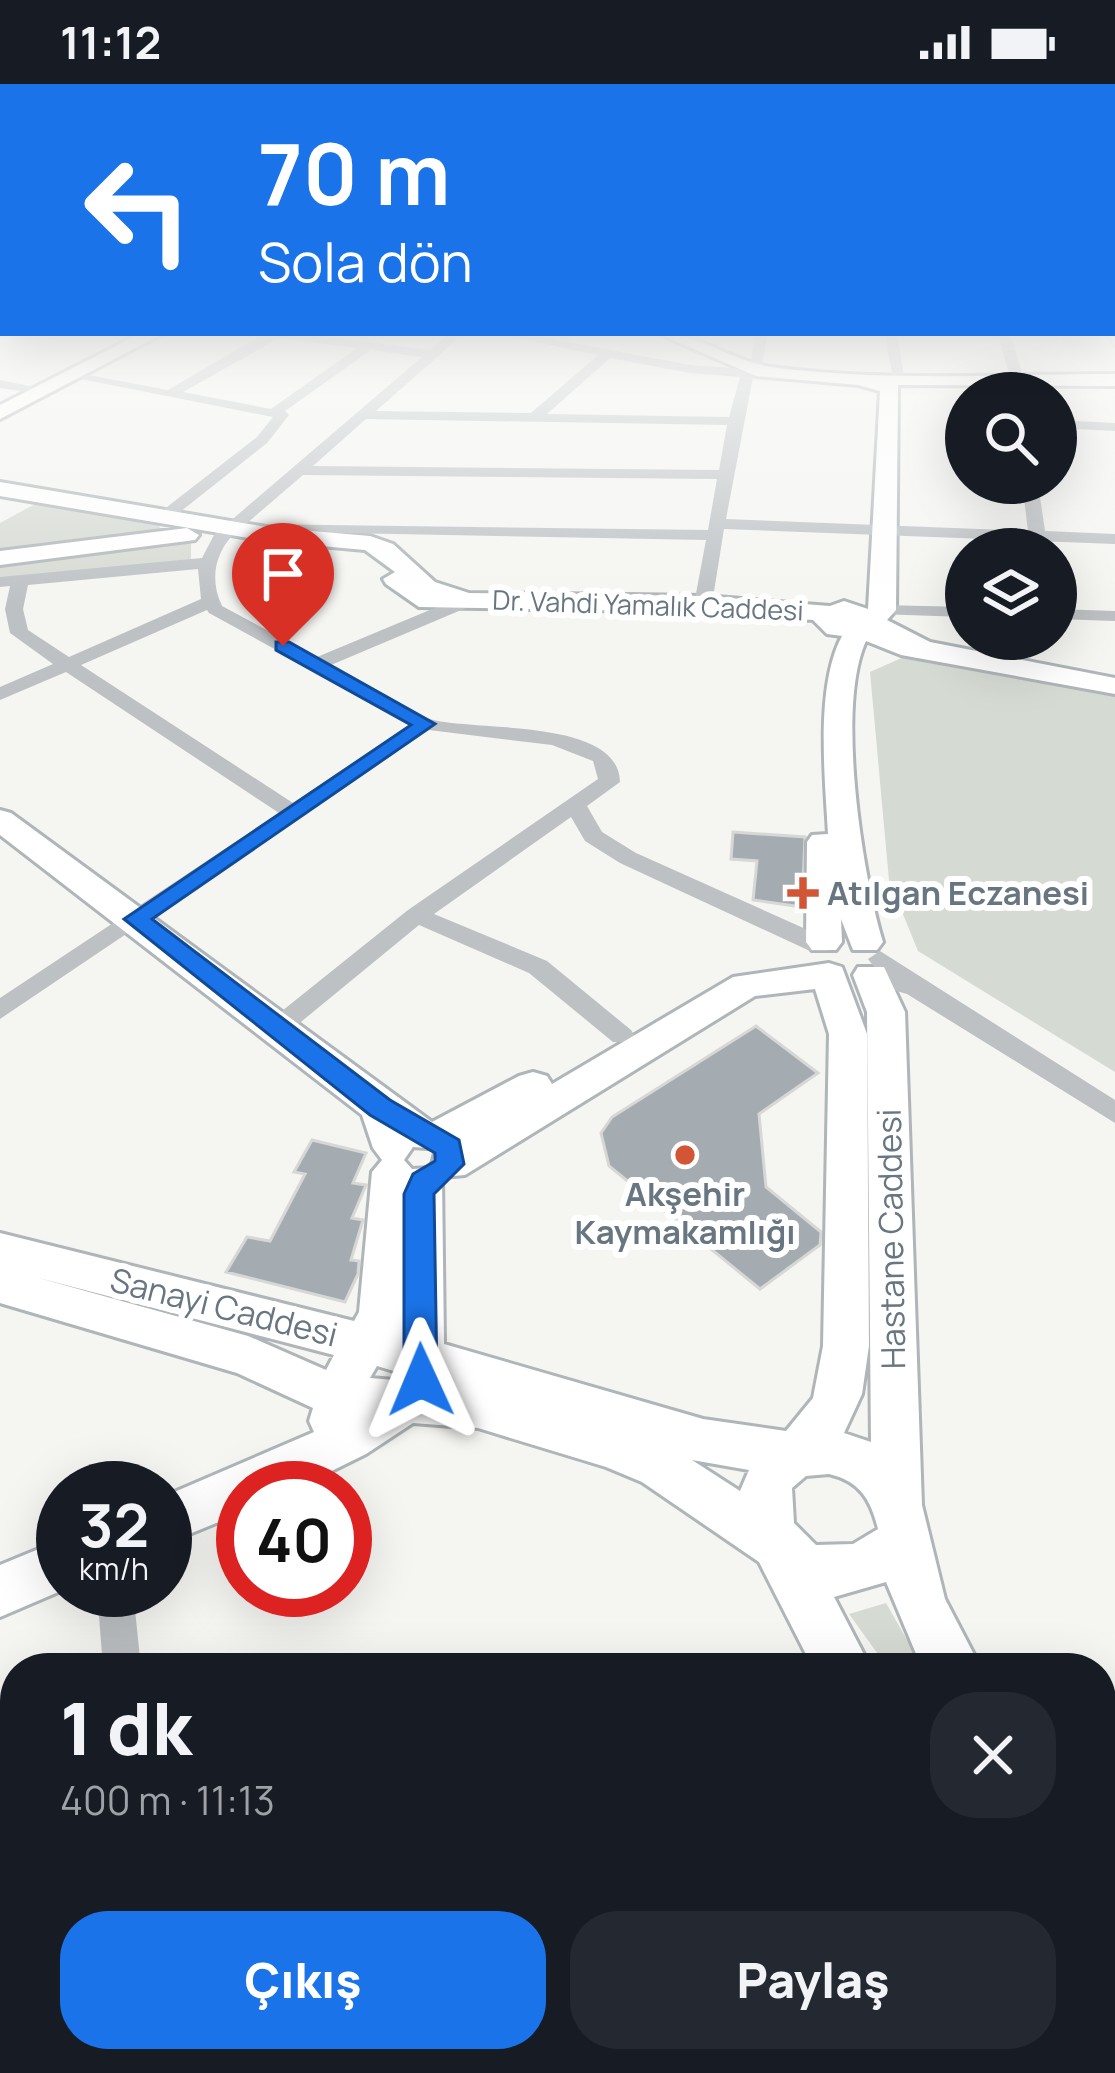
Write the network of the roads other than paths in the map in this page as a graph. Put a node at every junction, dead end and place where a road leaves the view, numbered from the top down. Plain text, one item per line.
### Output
1 (281, 420) edge
2 (359, 420) edge
3 (676, 420) edge
4 (883, 420) edge
5 (735, 421) joint
6 (1077, 425) edge
7 (1115, 427) edge
8 (301, 470) junction
9 (726, 475) junction
10 (0, 489) edge
11 (164, 517) junction
12 (234, 529) junction
13 (717, 530) junction
14 (884, 530) junction
15 (945, 532) edge
16 (1077, 538) edge
17 (1115, 539) edge
18 (0, 558) edge
19 (881, 561) junction
20 (206, 563) junction
21 (392, 567) junction
22 (10, 581) edge
23 (467, 601) junction
24 (210, 602) junction
25 (703, 604) junction
26 (945, 613) edge
27 (1077, 615) edge
28 (1115, 616) edge
29 (853, 618) junction
30 (400, 626) junction
31 (912, 648) junction
32 (316, 664) junction
33 (844, 664) junction
34 (65, 666) junction
35 (1115, 686) edge
36 (0, 694) edge
37 (425, 724) junction
38 (575, 803) junction
39 (294, 812) junction
40 (0, 820) edge
41 (416, 915) junction
42 (136, 919) junction
43 (844, 955) junction
44 (0, 1010) edge
45 (275, 1029) junction
46 (622, 1036) junction
47 (1115, 1114) edge
48 (419, 1156) junction
49 (0, 1250) edge
50 (0, 1285) edge
51 (369, 1343) junction
52 (415, 1380) junction
53 (338, 1396) junction
54 (328, 1450) junction
55 (795, 1455) junction
56 (890, 1504) junction
57 (192, 1508) edge
58 (777, 1546) junction
59 (36, 1576) edge
60 (0, 1591) edge
61 (117, 1617) edge
62 (121, 1653) edge
63 (836, 1653) edge
64 (945, 1653) edge

1 - 11 street
2 - 8 street
3 - 5 street
4 - 14 main road, Hastane Caddesi
5 - 9 street
6 - 7 street
8 - 9 street
8 - 12 street
9 - 13 street
10 - 11 main road, Dr. Vahdi Yamalık Caddesi
11 - 12 main road, Dr. Vahdi Yamalık Caddesi
12 - 13 street
12 - 18 main road
12 - 20 street
12 - 21 main road, Dr. Vahdi Yamalık Caddesi
13 - 14 street
13 - 25 street
14 - 15 street
14 - 19 main road, Hastane Caddesi
16 - 17 street
19 - 29 main road, Hastane Caddesi
19 - 29 main road, Hastane Caddesi
20 - 22 street
20 - 24 street
21 - 23 main road, Dr. Vahdi Yamalık Caddesi
21 - 30 main road
22 - 34 street
23 - 25 main road, Dr. Vahdi Yamalık Caddesi
23 - 30 street
24 - 32 street
24 - 34 street
25 - 29 main road, Dr. Vahdi Yamalık Caddesi
26 - 29 street
27 - 28 street
29 - 31 main road
29 - 33 main road, Hastane Caddesi
29 - 43 main road, Hastane Caddesi
30 - 32 street
31 - 33 main road
31 - 35 main road
32 - 37 street
33 - 43 main road, Hastane Caddesi
34 - 36 street
34 - 39 street
37 - 38 street
37 - 39 street
38 - 41 street
38 - 43 street
39 - 42 street
40 - 42 main road
41 - 45 street
41 - 46 street
42 - 44 street
42 - 45 main road
43 - 46 main road
43 - 47 street
43 - 48 main road
43 - 55 main road, Hastane Caddesi
43 - 56 main road, Hastane Caddesi
45 - 48 main road
46 - 48 main road
48 - 51 main road
48 - 52 main road
49 - 51 main road, Sanayi Caddesi
50 - 53 main road, Sanayi Caddesi
51 - 52 main road, Sanayi Caddesi
51 - 53 main road
52 - 53 main road, Sanayi Caddesi
52 - 54 main road
52 - 55 main road, Sanayi Caddesi
52 - 58 main road, Sanayi Caddesi
53 - 54 main road
54 - 57 main road
55 - 56 main road
55 - 58 main road
56 - 58 main road
56 - 64 main road
58 - 63 main road, Sanayi Caddesi
59 - 60 main road
61 - 62 street

